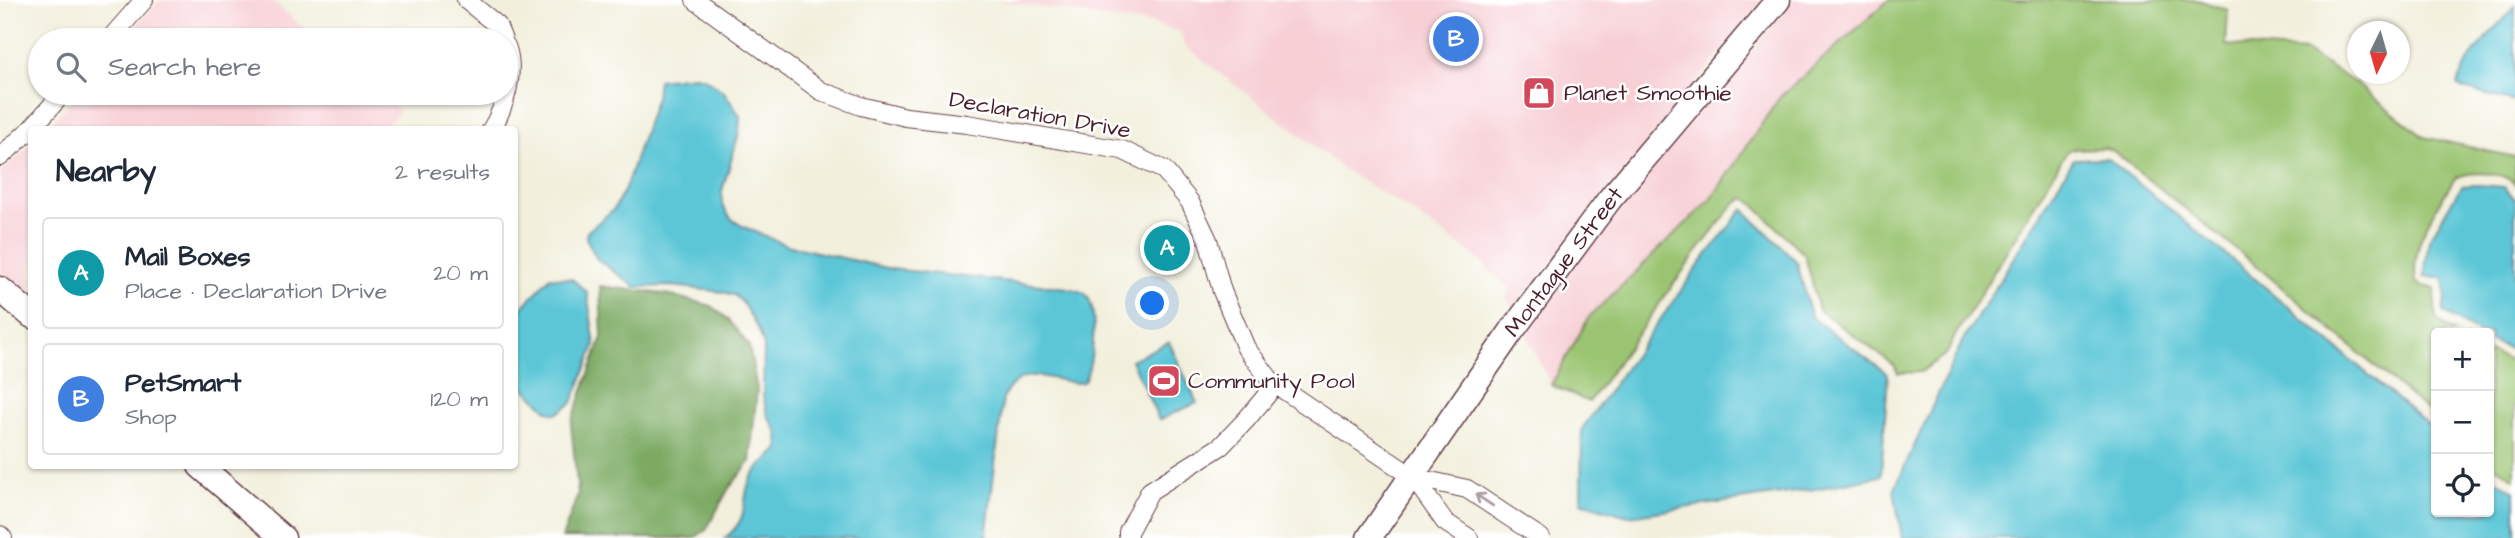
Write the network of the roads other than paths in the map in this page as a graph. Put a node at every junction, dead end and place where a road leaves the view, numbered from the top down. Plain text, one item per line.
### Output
1 (144, 0) edge
2 (466, 0) edge
3 (695, 0) edge
4 (1778, 0) edge
5 (120, 28) edge
6 (498, 28) edge
7 (52, 105) edge
8 (502, 105) edge
9 (34, 126) edge
10 (493, 126) edge
11 (28, 132) edge
12 (0, 157) edge
13 (0, 289) edge
14 (28, 313) edge
15 (1276, 384) junction
16 (203, 469) edge
17 (1413, 477) junction
18 (283, 538) edge
19 (1128, 538) edge
20 (1369, 538) edge
21 (1469, 538) edge
22 (1541, 538) edge

1 - 5 street
2 - 6 street
3 - 15 street, Declaration Drive
4 - 17 street, Montague Street
7 - 9 street
8 - 10 street
11 - 12 street
13 - 14 street
15 - 17 street, Declaration Drive
15 - 19 street
16 - 18 street
17 - 20 street, Montague Street
17 - 21 street
22 -> 17 street

